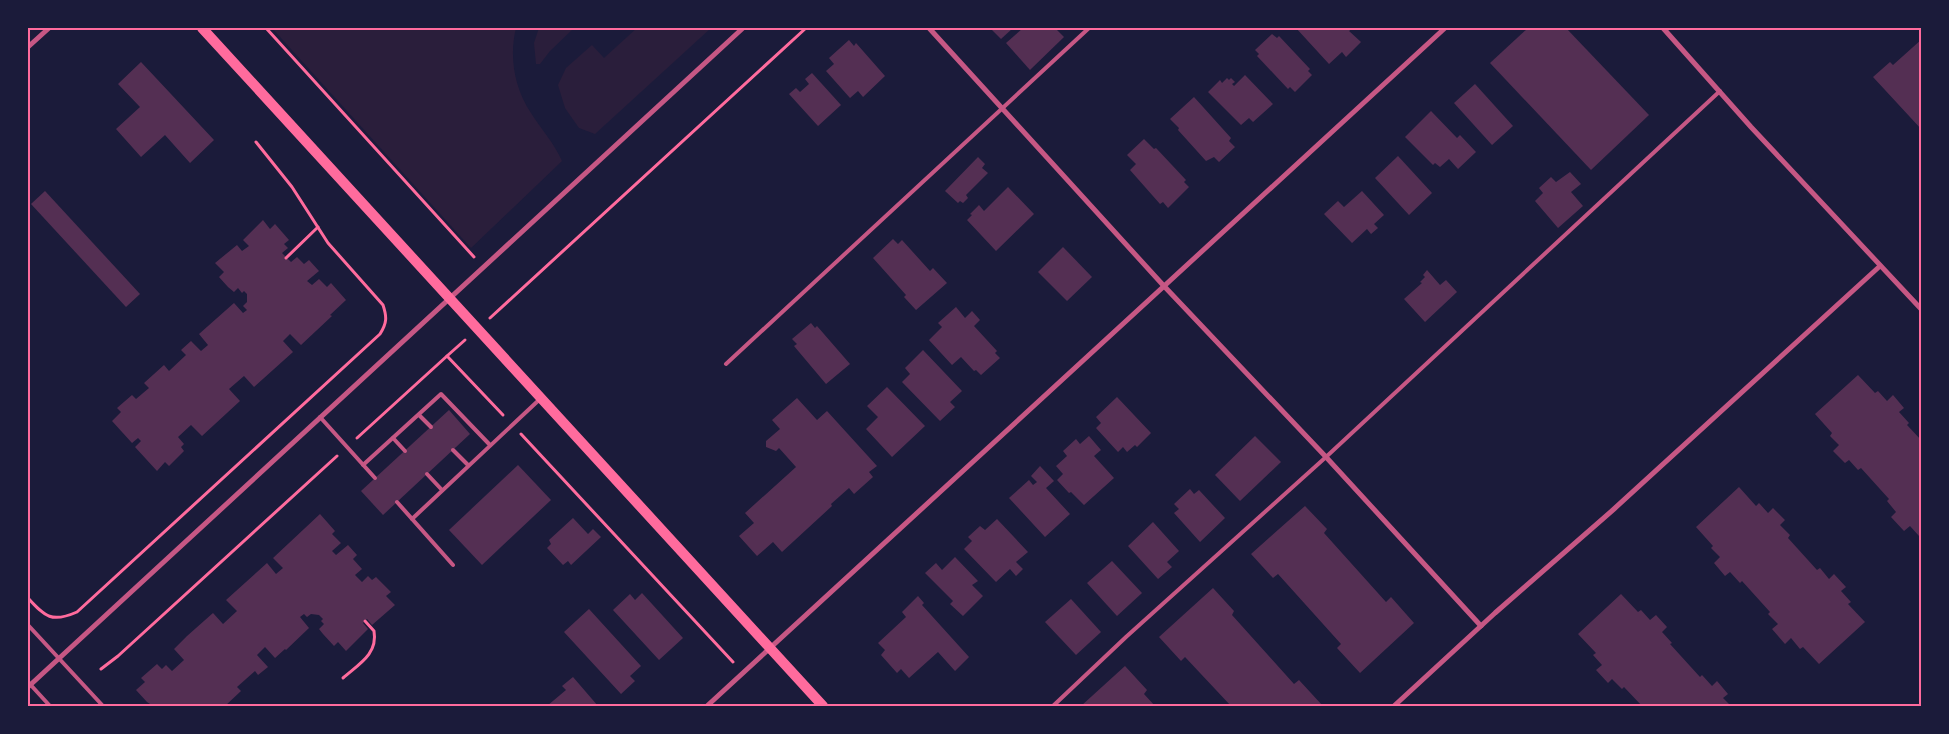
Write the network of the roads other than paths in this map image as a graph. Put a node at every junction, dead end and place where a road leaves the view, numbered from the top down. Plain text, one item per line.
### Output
1 (48, 28) edge
2 (202, 28) edge
3 (743, 28) edge
4 (929, 28) edge
5 (1089, 28) edge
6 (1445, 28) edge
7 (1663, 28) edge
8 (28, 47) edge
9 (1720, 91) junction
10 (1003, 107) junction
11 (1880, 266) junction
12 (1164, 285) junction
13 (450, 297) junction
14 (1922, 310) edge
15 (726, 364) dead end
16 (541, 398) junction
17 (419, 415) junction
18 (320, 417) junction
19 (431, 427) dead end
20 (393, 438) junction
21 (490, 444) junction
22 (453, 450) dead end
23 (405, 451) dead end
24 (1326, 457) junction
25 (363, 465) junction
26 (468, 465) junction
27 (427, 474) dead end
28 (375, 478) dead end
29 (442, 490) junction
30 (397, 502) dead end
31 (412, 519) junction
32 (453, 565) dead end
33 (28, 625) edge
34 (1481, 626) junction
35 (770, 649) junction
36 (59, 658) junction
37 (28, 685) edge
38 (50, 706) edge
39 (103, 706) edge
40 (707, 706) edge
41 (823, 706) edge
42 (1053, 706) edge
43 (1394, 706) edge

1 - 8 street
2 - 13 main road
3 - 13 street
4 - 10 street
5 - 10 lane
6 - 12 street
7 - 9 street
9 - 11 street
9 - 24 lane
10 - 12 street
10 - 15 lane
11 - 14 street
11 - 34 street
12 - 24 street
12 - 35 street
13 - 16 main road
13 - 18 street
16 - 21 lane
16 - 35 main road
17 - 19 lane
17 - 20 lane
17 - 21 lane
18 - 25 lane
18 - 36 street
20 - 23 lane
20 - 25 lane
21 - 26 lane
22 - 26 lane
24 - 34 street
24 - 42 lane
25 - 28 lane
26 - 29 lane
27 - 29 lane
29 - 31 lane
30 - 31 lane
31 - 32 lane
33 - 36 lane
34 - 43 street
35 - 40 street
35 - 41 main road
36 - 37 street
36 - 39 lane
37 - 38 lane

